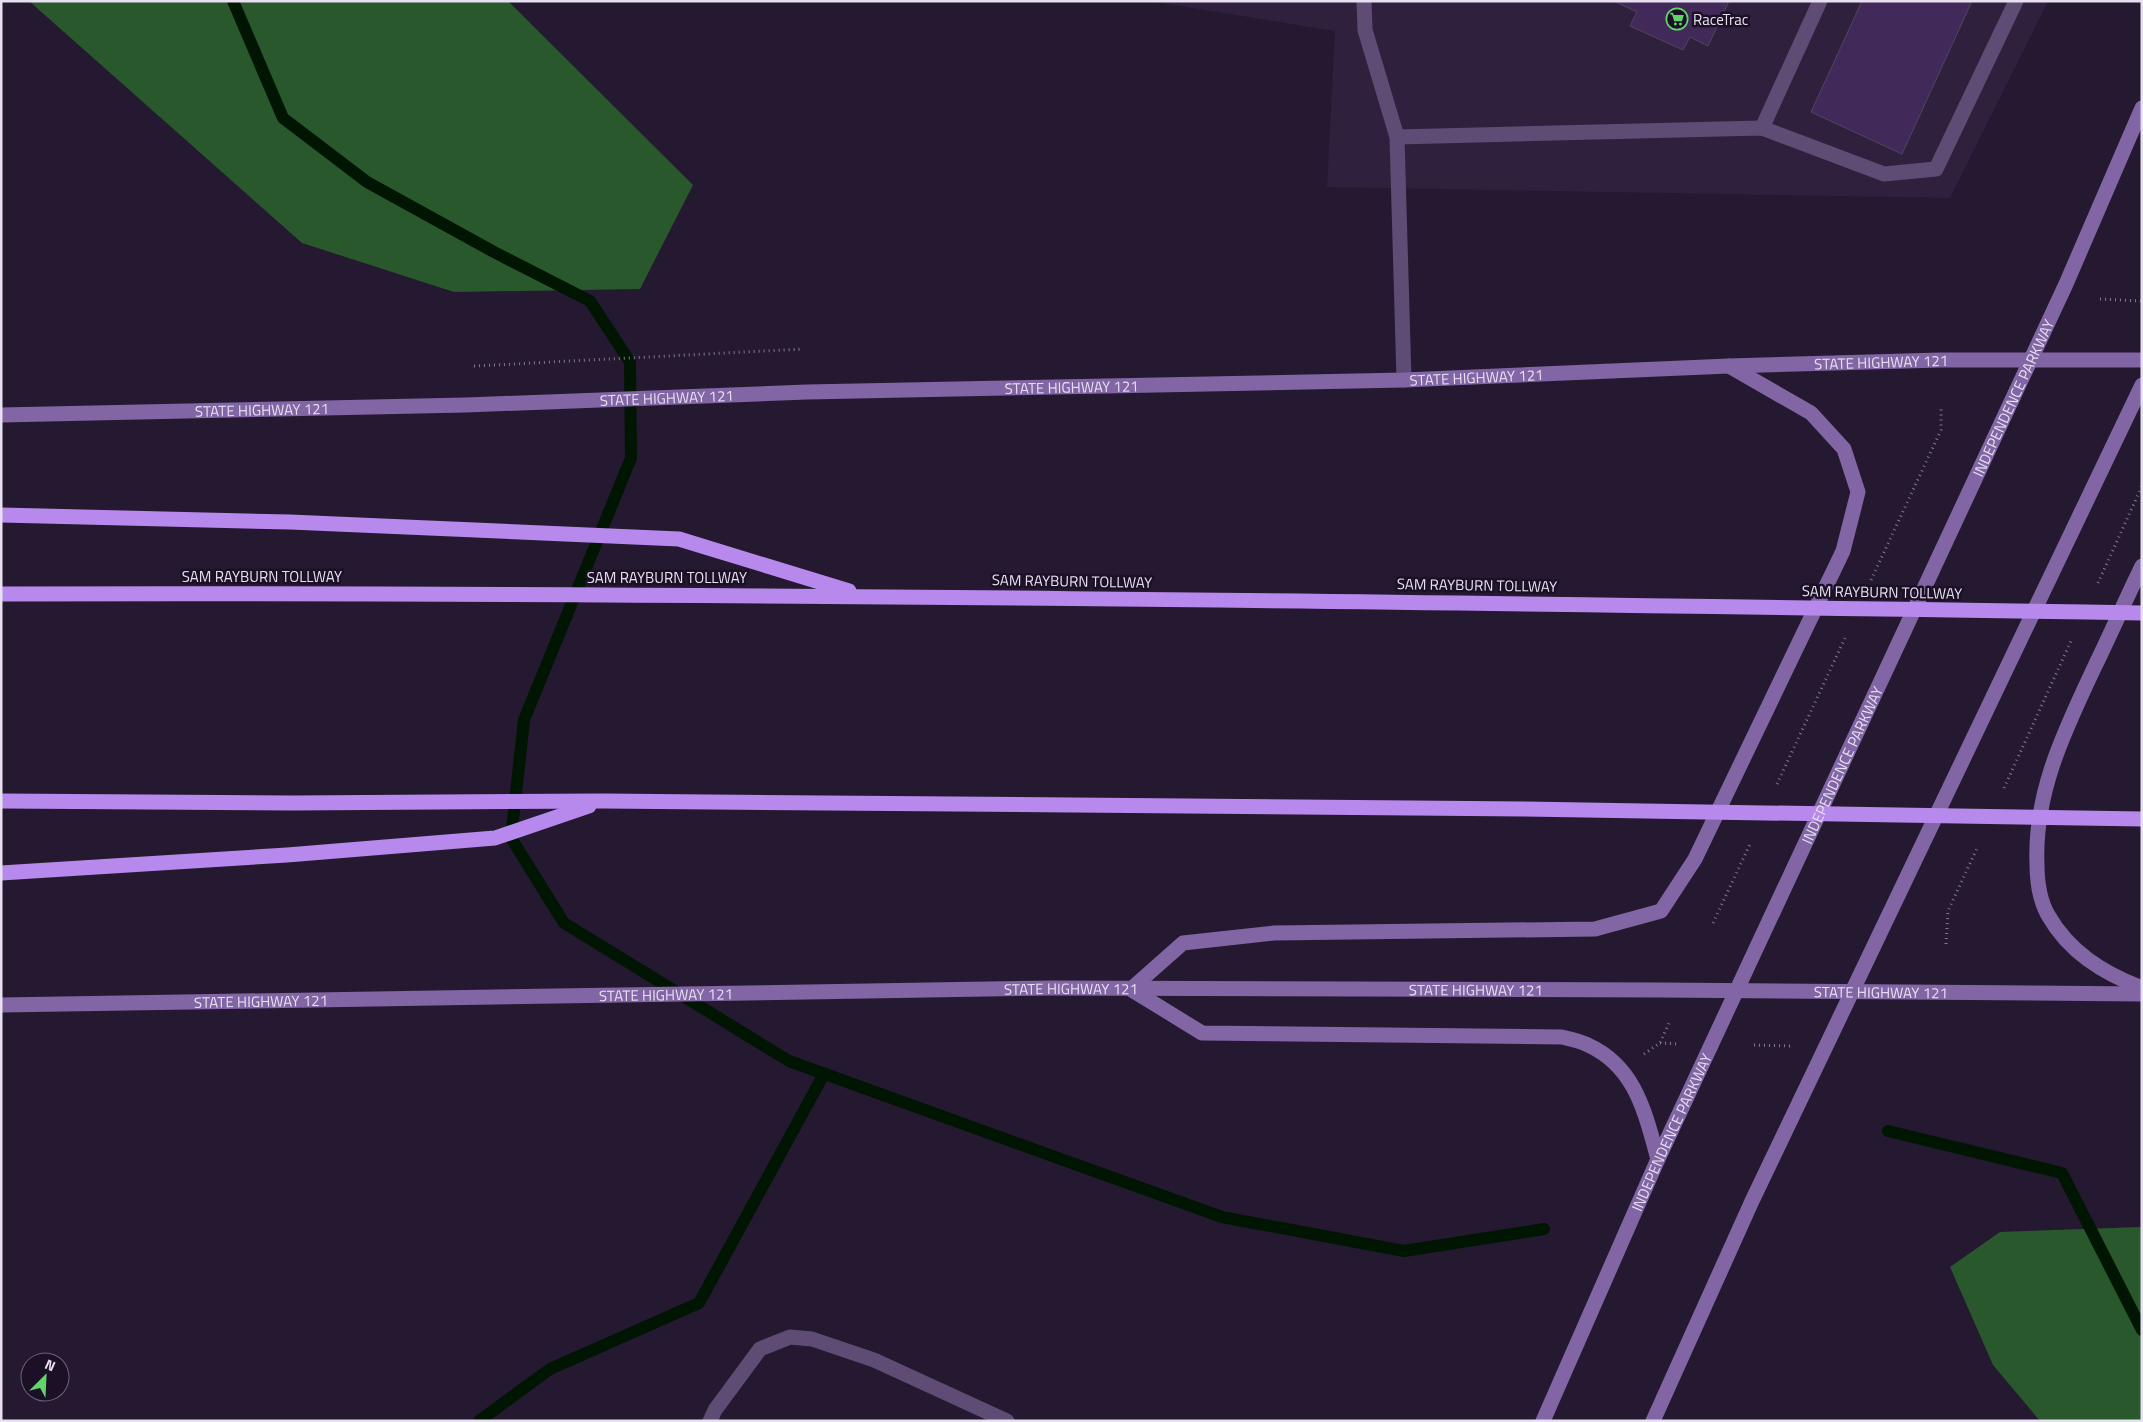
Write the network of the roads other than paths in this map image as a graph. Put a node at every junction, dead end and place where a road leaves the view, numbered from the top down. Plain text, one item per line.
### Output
1 (1364, 1) edge
2 (1820, 1) edge
3 (2016, 1) edge
4 (2142, 108) edge
5 (1762, 128) junction
6 (1397, 137) junction
7 (2030, 359) junction
8 (2142, 360) edge
9 (1729, 366) junction
10 (1404, 380) junction
11 (2142, 385) edge
12 (1, 415) edge
13 (1, 515) edge
14 (2142, 566) edge
15 (1, 594) edge
16 (865, 596) junction
17 (2142, 613) edge
18 (1, 801) edge
19 (603, 801) junction
20 (2142, 819) edge
21 (1, 873) edge
22 (2142, 988) edge
23 (1131, 989) junction
24 (1736, 991) junction
25 (1853, 991) junction
26 (2142, 994) edge
27 (1, 1005) edge
28 (1658, 1159) junction
29 (710, 1421) edge
30 (1007, 1421) edge
31 (1543, 1421) edge
32 (1653, 1421) edge

1 - 6 lane
2 - 5 lane
3 - 5 lane
4 - 7 main road, INDEPENDENCE PARKWAY
5 - 6 lane
6 - 10 lane
7 - 8 main road, STATE HIGHWAY 121
7 - 9 main road, STATE HIGHWAY 121
7 - 24 main road, INDEPENDENCE PARKWAY
9 - 10 main road, STATE HIGHWAY 121
9 - 23 main road
10 - 12 main road, STATE HIGHWAY 121
11 - 25 main road
13 - 16 highway
14 - 22 main road
15 - 16 highway, SAM RAYBURN TOLLWAY
16 - 17 highway, SAM RAYBURN TOLLWAY
18 - 19 highway
19 - 20 highway
19 - 21 highway
23 - 24 main road, STATE HIGHWAY 121
23 - 27 main road, STATE HIGHWAY 121
23 - 28 main road
24 - 25 main road, STATE HIGHWAY 121
24 - 28 main road, INDEPENDENCE PARKWAY
25 - 26 main road, STATE HIGHWAY 121
25 - 32 main road
28 - 31 main road, INDEPENDENCE PARKWAY
29 - 30 lane

